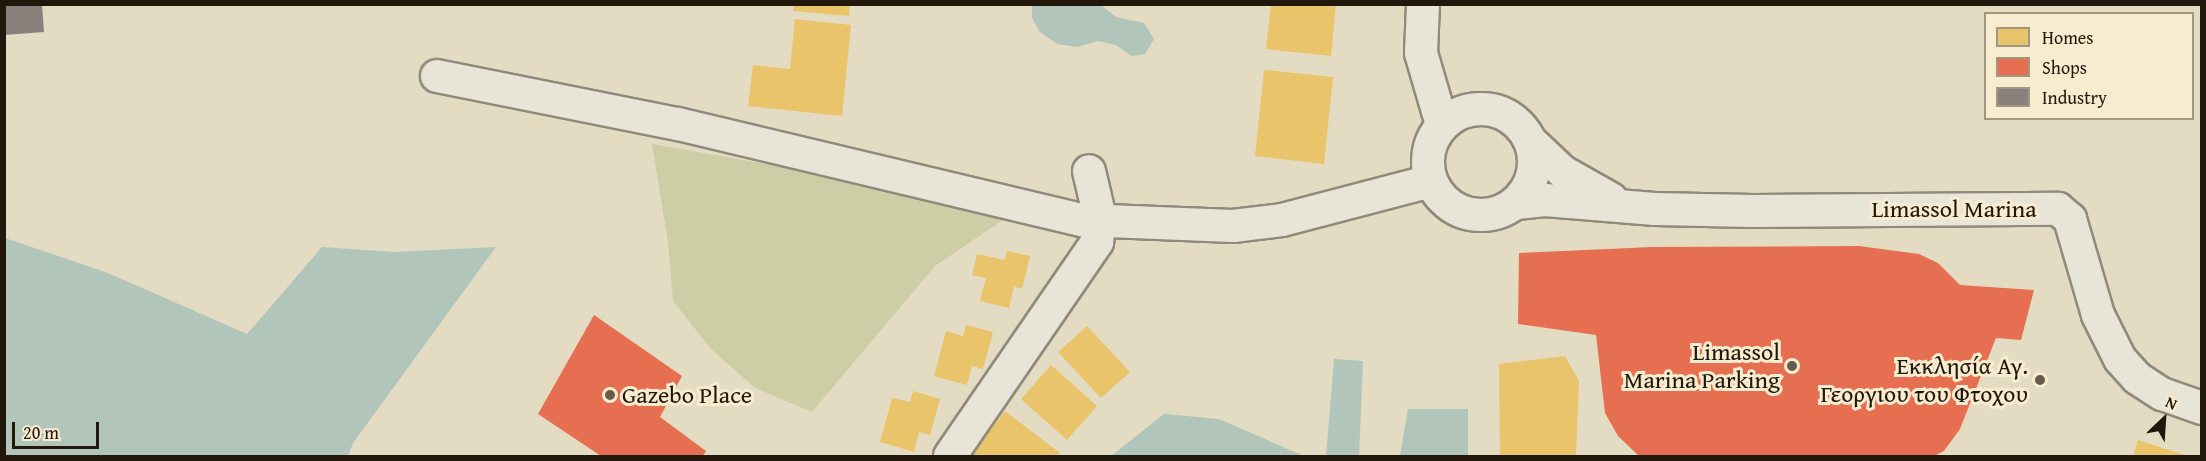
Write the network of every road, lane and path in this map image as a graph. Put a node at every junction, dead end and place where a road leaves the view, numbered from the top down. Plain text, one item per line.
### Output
1 (1424, 4) edge
2 (440, 68) dead end
3 (1442, 125) junction
4 (1530, 141) junction
5 (1089, 171) dead end
6 (1431, 181) junction
7 (1515, 202) junction
8 (1624, 205) junction
9 (1100, 218) junction
10 (2202, 408) edge
11 (950, 456) edge

1 - 3 street
2 - 9 street
3 - 4 street, Limassol Marina
3 - 6 street
4 - 7 street
4 - 8 street, Limassol Marina
5 - 9 street
6 - 7 street, Limassol Marina
6 - 9 street
7 - 8 street, Limassol Marina
8 - 10 street, Limassol Marina
9 - 11 street

